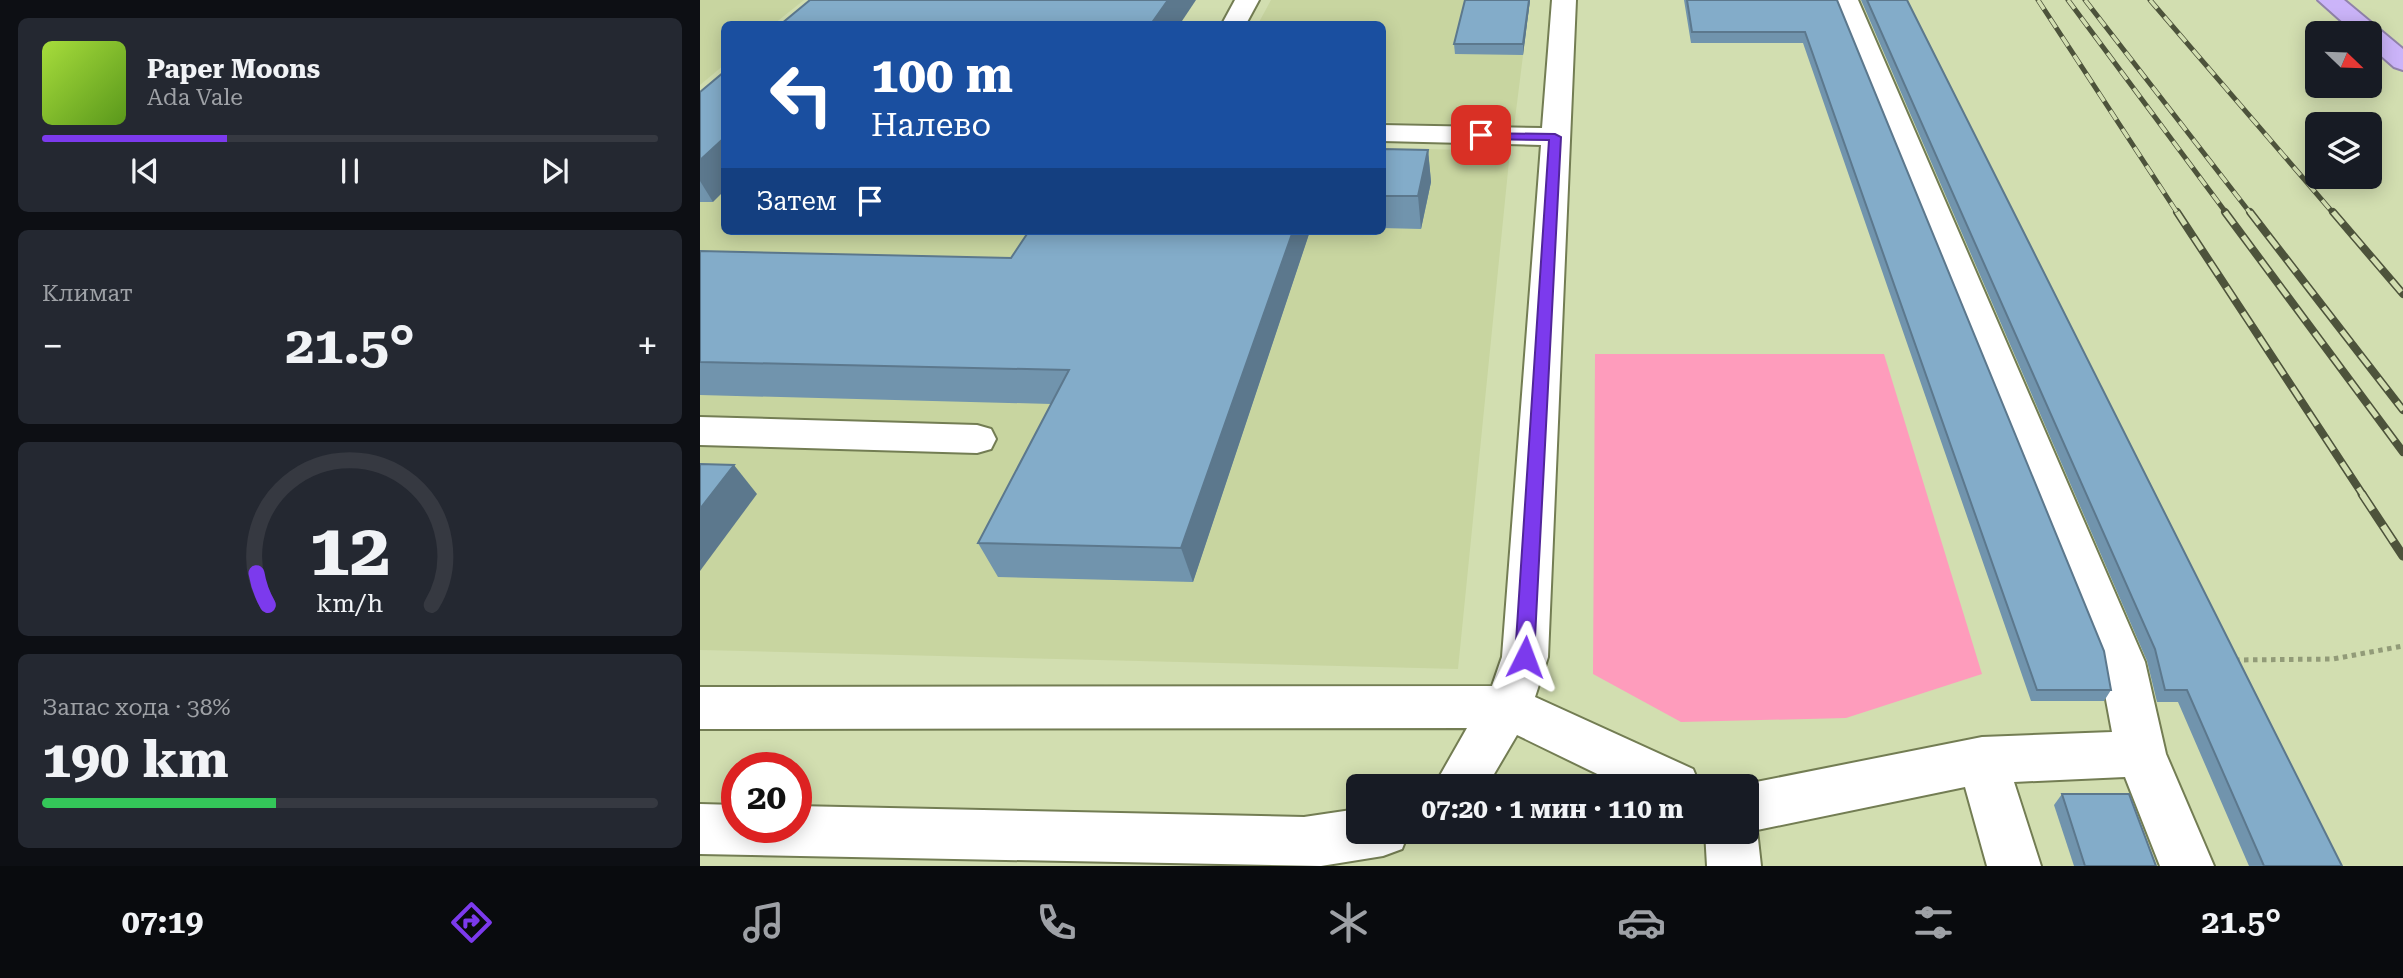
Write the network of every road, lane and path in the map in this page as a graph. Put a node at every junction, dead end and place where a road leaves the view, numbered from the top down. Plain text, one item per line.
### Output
1 (1247, 0) edge
2 (1564, 0) edge
3 (1846, 0) edge
4 (2330, 0) edge
5 (1236, 21) edge
6 (2354, 21) edge
7 (2382, 45) edge
8 (2403, 62) edge
9 (1386, 133) edge
10 (1555, 137) junction
11 (700, 431) edge
12 (977, 439) dead end
13 (2403, 646) edge
14 (2228, 661) edge
15 (1508, 707) junction
16 (700, 708) edge
17 (2141, 754) junction
18 (1982, 760) junction
19 (1466, 774) edge
20 (1650, 774) edge
21 (1759, 805) edge
22 (700, 829) edge
23 (1346, 837) edge
24 (1732, 844) edge
25 (1734, 866) edge
26 (2014, 866) edge
27 (2187, 866) edge

1 - 5 lane
2 - 10 lane
3 - 17 lane
4 - 6 highway
7 - 8 highway
9 - 10 lane
10 - 15 lane
11 - 12 lane
13 - 14 path
15 - 16 lane
15 - 19 lane
15 - 20 lane
17 - 18 lane
17 - 27 lane
18 - 21 lane
18 - 26 lane
22 - 23 lane
24 - 25 lane

